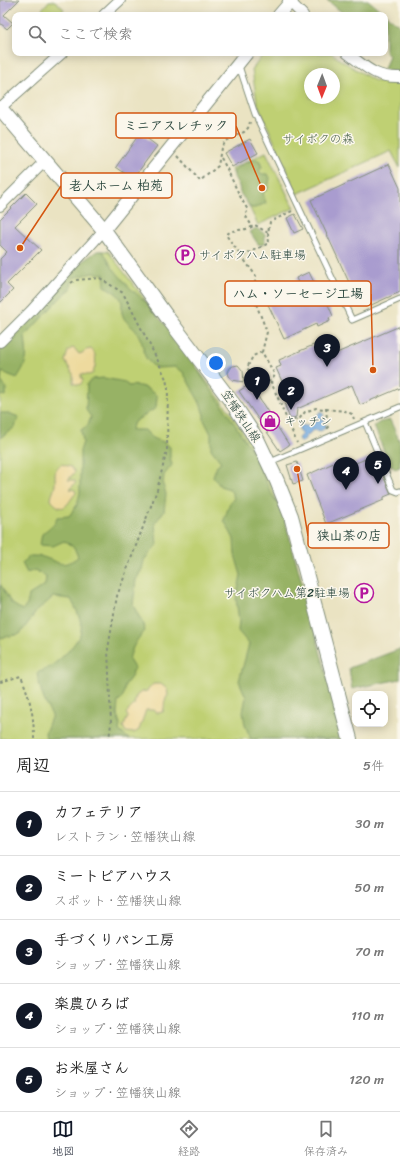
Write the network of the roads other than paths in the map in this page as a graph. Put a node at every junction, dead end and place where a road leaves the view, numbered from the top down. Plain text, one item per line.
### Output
1 (120, 0) edge
2 (290, 1) edge
3 (107, 12) edge
4 (282, 12) edge
5 (300, 12) edge
6 (59, 56) edge
7 (245, 56) edge
8 (351, 56) edge
9 (238, 64) junction
10 (400, 78) edge
11 (0, 108) edge
12 (45, 161) junction
13 (0, 206) edge
14 (104, 230) junction
15 (400, 299) edge
16 (0, 342) edge
17 (400, 407) edge
18 (365, 422) junction
19 (269, 463) junction
20 (400, 491) edge
21 (350, 739) edge

1 - 3 street
2 - 4 street
2 - 5 street
6 - 11 street
7 - 9 street
8 - 10 street
9 - 14 street
9 - 15 lane
11 - 12 main road, 笠幡狭山線
12 - 13 street
12 - 14 main road, 笠幡狭山線
14 - 16 street
14 - 19 main road, 笠幡狭山線
17 - 18 lane
18 - 19 lane
18 - 20 lane
19 - 21 main road, 笠幡狭山線

